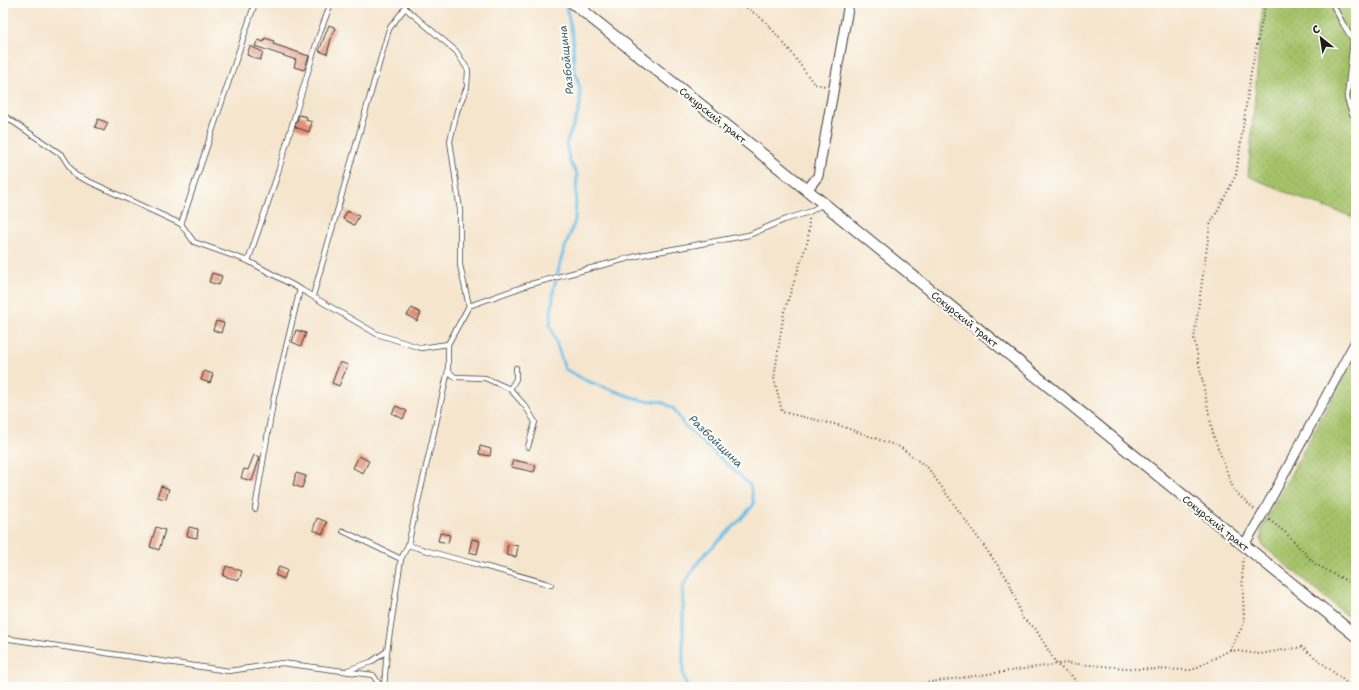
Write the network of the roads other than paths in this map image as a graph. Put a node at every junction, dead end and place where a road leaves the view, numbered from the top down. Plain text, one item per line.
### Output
1 (255, 3) edge
2 (331, 3) edge
3 (573, 3) edge
4 (849, 3) edge
5 (1332, 3) edge
6 (404, 6) edge
7 (1356, 31) edge
8 (1353, 40) junction
9 (3, 115) edge
10 (1356, 118) edge
11 (807, 190) junction
12 (823, 204) junction
13 (182, 224) junction
14 (248, 261) junction
15 (300, 289) junction
16 (313, 296) junction
17 (469, 306) junction
18 (1356, 341) edge
19 (448, 344) junction
20 (516, 368) dead end
21 (448, 371) junction
22 (510, 389) junction
23 (528, 447) dead end
24 (255, 509) dead end
25 (343, 531) dead end
26 (408, 545) junction
27 (1244, 545) junction
28 (401, 558) junction
29 (551, 585) dead end
30 (1356, 636) edge
31 (3, 638) edge
32 (387, 651) junction
33 (346, 670) junction
34 (381, 687) edge
35 (384, 687) edge

1 - 13 lane
2 - 14 lane
3 - 11 street, Сокурский тракт
4 - 11 street
5 - 8 lane
6 - 16 lane
6 - 17 lane
7 - 8 lane
8 - 10 lane
9 - 13 lane
11 - 12 street, Сокурский тракт
12 - 17 lane
12 - 27 street, Сокурский тракт
13 - 14 lane
14 - 15 lane
15 - 16 lane
15 - 24 lane
16 - 19 lane
17 - 19 lane
18 - 27 street
19 - 21 lane
20 - 22 lane
21 - 22 lane
21 - 26 lane
22 - 23 lane
25 - 28 lane
26 - 28 lane
26 - 29 lane
27 - 30 street, Сокурский тракт
28 - 32 lane
31 - 33 lane
32 - 33 lane
32 - 35 lane
33 - 34 lane

